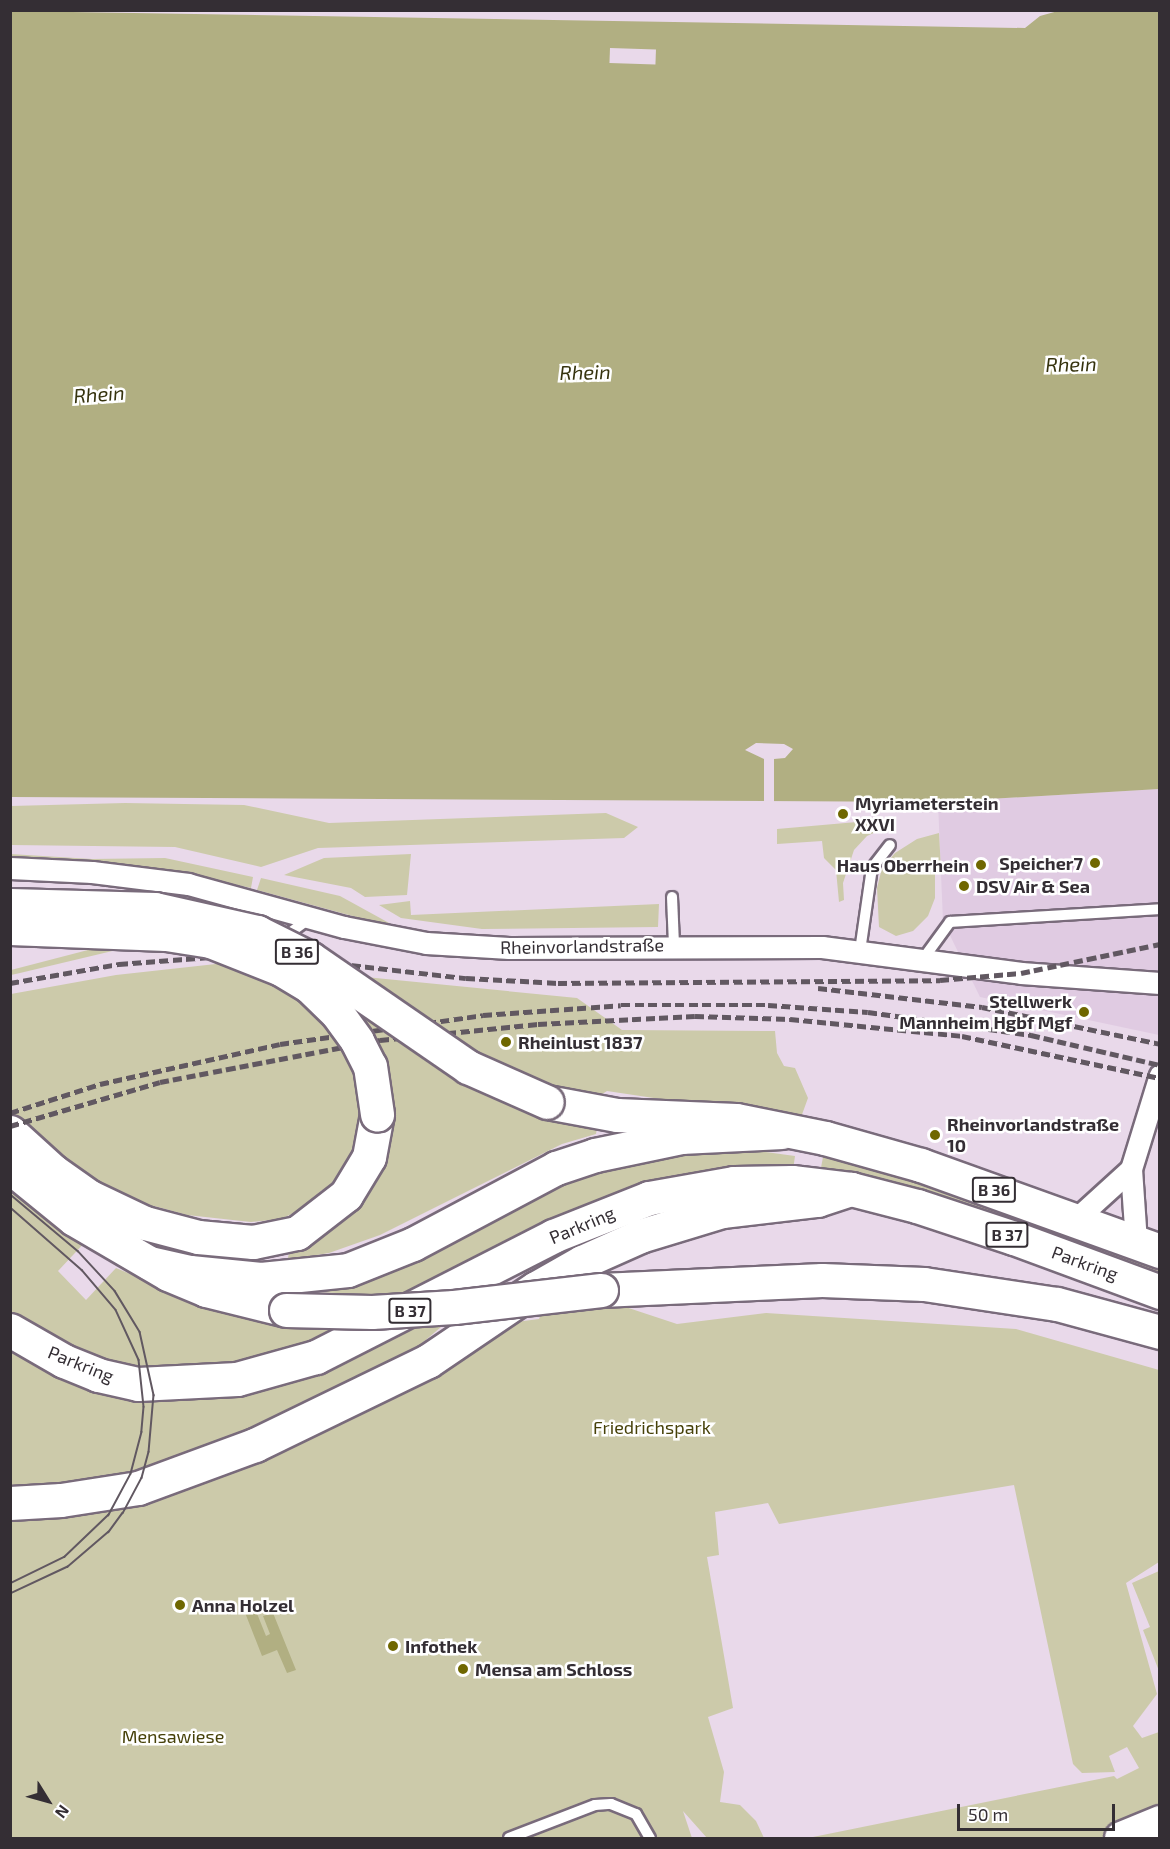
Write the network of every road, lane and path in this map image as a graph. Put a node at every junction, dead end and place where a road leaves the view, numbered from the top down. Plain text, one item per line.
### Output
1 (890, 845) dead end
2 (10, 867) edge
3 (672, 897) dead end
4 (10, 905) edge
5 (1160, 909) edge
6 (310, 918) junction
7 (10, 928) edge
8 (254, 940) dead end
9 (674, 945) junction
10 (860, 951) junction
11 (923, 958) junction
12 (1160, 983) edge
13 (1160, 1074) edge
14 (10, 1132) edge
15 (802, 1134) junction
16 (20, 1165) edge
17 (1131, 1169) junction
18 (813, 1192) junction
19 (1076, 1219) junction
20 (119, 1222) junction
21 (1148, 1246) edge
22 (140, 1258) junction
23 (1160, 1292) edge
24 (1160, 1332) edge
25 (18, 1335) edge
26 (10, 1503) edge
27 (1160, 1822) edge
28 (508, 1839) edge
29 (650, 1839) edge
30 (1121, 1839) edge

1 - 10 lane
2 - 6 street, Rheinvorlandstraße
3 - 9 lane
4 - 15 main road, B 36, bridge
5 - 11 lane
6 - 8 lane
6 - 9 street, Rheinvorlandstraße
7 - 20 main road, B 36, bridge
9 - 10 street, Rheinvorlandstraße
10 - 11 street, Rheinvorlandstraße
11 - 12 street, Rheinvorlandstraße
13 - 17 street
14 - 16 main road
15 - 19 main road, Parkring / B 36
15 - 22 main road
16 - 20 main road, B 37
17 - 19 street
17 - 21 street
18 - 23 main road, Parkring / B 37
18 - 25 main road, Parkring / B 37
18 - 26 main road
19 - 21 main road, Parkring / B 36
20 - 22 main road, B 37
22 - 24 main road, B 37, bridge
27 - 30 main road
28 - 29 lane

